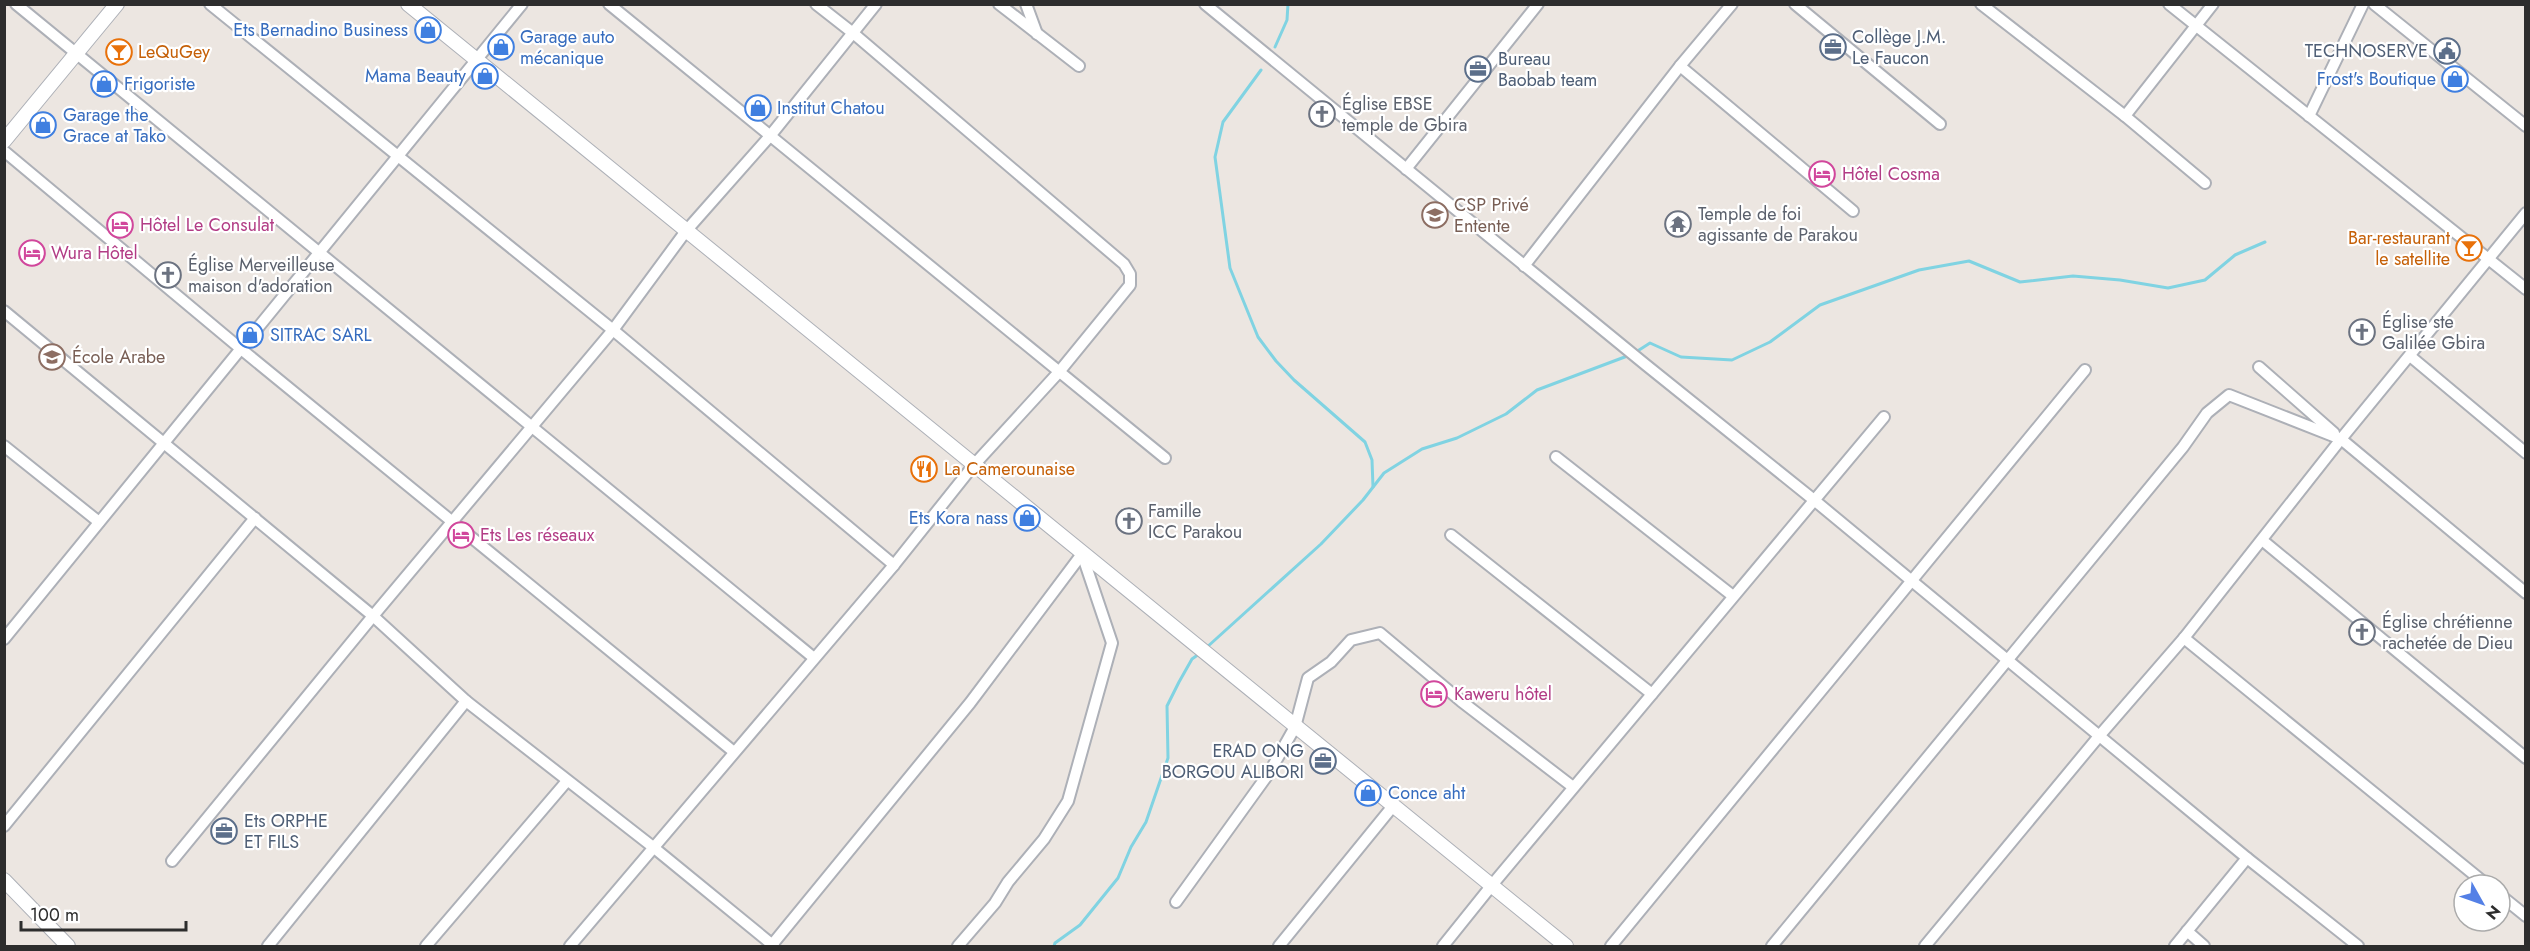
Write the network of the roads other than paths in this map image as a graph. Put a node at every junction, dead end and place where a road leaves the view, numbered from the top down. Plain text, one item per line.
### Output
1 (16, 4) edge
2 (117, 4) edge
3 (210, 4) edge
4 (408, 4) edge
5 (522, 4) edge
6 (609, 4) edge
7 (816, 4) edge
8 (876, 4) edge
9 (999, 4) edge
10 (1026, 4) edge
11 (1205, 4) edge
12 (1538, 4) edge
13 (1732, 4) edge
14 (1795, 4) edge
15 (1981, 4) edge
16 (2169, 4) edge
17 (2213, 4) edge
18 (2362, 4) edge
19 (2374, 4) edge
20 (2196, 27) junction
21 (853, 33) junction
22 (1037, 34) junction
23 (77, 53) junction
24 (476, 60) junction
25 (1079, 66) dead end
26 (1680, 66) junction
27 (2125, 116) junction
28 (2308, 116) junction
29 (1940, 124) dead end
30 (2526, 126) edge
31 (770, 136) junction
32 (4, 141) edge
33 (4, 151) edge
34 (397, 158) junction
35 (1406, 169) junction
36 (2205, 183) dead end
37 (1853, 211) dead end
38 (2526, 213) edge
39 (686, 231) junction
40 (320, 252) junction
41 (2488, 258) junction
42 (1524, 266) junction
43 (2526, 289) edge
44 (4, 311) edge
45 (613, 330) junction
46 (241, 349) junction
47 (2410, 356) junction
48 (2259, 367) dead end
49 (2085, 370) dead end
50 (1059, 372) junction
51 (1884, 417) dead end
52 (532, 425) junction
53 (2341, 439) junction
54 (164, 443) junction
55 (4, 446) edge
56 (2526, 453) edge
57 (1556, 457) dead end
58 (1166, 458) dead end
59 (973, 466) junction
60 (1814, 500) junction
61 (255, 518) junction
62 (452, 521) junction
63 (99, 522) junction
64 (1450, 535) dead end
65 (2262, 540) junction
66 (1082, 555) junction
67 (894, 565) junction
68 (1912, 581) junction
69 (2526, 593) edge
70 (1733, 596) junction
71 (374, 616) junction
72 (2184, 638) junction
73 (4, 639) edge
74 (814, 658) junction
75 (2008, 659) junction
76 (1652, 693) junction
77 (466, 701) junction
78 (1295, 727) junction
79 (2100, 735) junction
80 (734, 752) junction
81 (2526, 758) edge
82 (567, 782) junction
83 (1573, 787) junction
84 (1393, 806) junction
85 (4, 826) edge
86 (653, 847) junction
87 (2247, 858) junction
88 (172, 861) dead end
89 (2472, 873) edge
90 (4, 880) edge
91 (1492, 885) junction
92 (1176, 902) dead end
93 (2512, 905) edge
94 (2526, 916) edge
95 (2187, 931) junction
96 (68, 946) edge
97 (268, 946) edge
98 (426, 946) edge
99 (570, 946) edge
100 (772, 946) edge
101 (958, 946) edge
102 (1279, 946) edge
103 (1443, 946) edge
104 (1566, 946) edge
105 (1611, 946) edge
106 (1772, 946) edge
107 (1925, 946) edge
108 (2175, 946) edge
109 (2204, 946) edge
110 (2358, 946) edge

1 - 23 street
2 - 23 street
3 - 34 street
4 - 24 street
5 - 24 street
6 - 31 street
7 - 21 street
8 - 21 street
9 - 22 street
10 - 22 street
11 - 35 street
12 - 35 street
13 - 26 street
14 - 29 street
15 - 27 street
16 - 20 street
17 - 20 street
18 - 28 street
19 - 30 street
20 - 27 street
20 - 28 street
21 - 31 street
21 - 50 street
22 - 25 street
23 - 32 street
23 - 40 street
24 - 34 street
24 - 39 street
26 - 37 street
26 - 42 street
27 - 36 street
28 - 41 street
31 - 39 street
31 - 50 street
33 - 46 street
34 - 40 street
34 - 45 street
35 - 42 street
38 - 41 street
39 - 45 street
39 - 59 street
40 - 46 street
40 - 52 street
41 - 43 street
41 - 47 street
42 - 60 street
44 - 54 street
45 - 52 street
45 - 67 street
46 - 54 street
46 - 62 street
47 - 53 street
47 - 56 street
48 - 53 street
49 - 68 street
50 - 58 street
50 - 59 street
51 - 60 street
52 - 62 street
52 - 74 street
53 - 65 street
53 - 69 street
53 - 75 street
54 - 61 street
54 - 63 street
55 - 63 street
57 - 70 street
59 - 66 street
59 - 67 street
60 - 68 street
60 - 70 street
61 - 71 street
61 - 85 street
62 - 71 street
62 - 80 street
63 - 73 street
64 - 76 street
65 - 72 street
65 - 81 street
66 - 78 street
66 - 100 street
66 - 101 street
67 - 74 street
68 - 75 street
68 - 105 street
70 - 76 street
71 - 77 street
71 - 88 street
72 - 79 street
72 - 89 street
74 - 80 street
75 - 79 street
75 - 106 street
76 - 83 street
77 - 82 street
77 - 97 street
78 - 83 street
78 - 84 street
78 - 92 street
79 - 87 street
79 - 107 street
80 - 86 street
82 - 86 street
82 - 98 street
83 - 91 street
84 - 91 street
84 - 102 street
86 - 99 street
86 - 100 street
87 - 95 street
87 - 110 street
90 - 96 street
91 - 103 street
91 - 104 street
93 - 94 street
95 - 108 street
95 - 109 street

